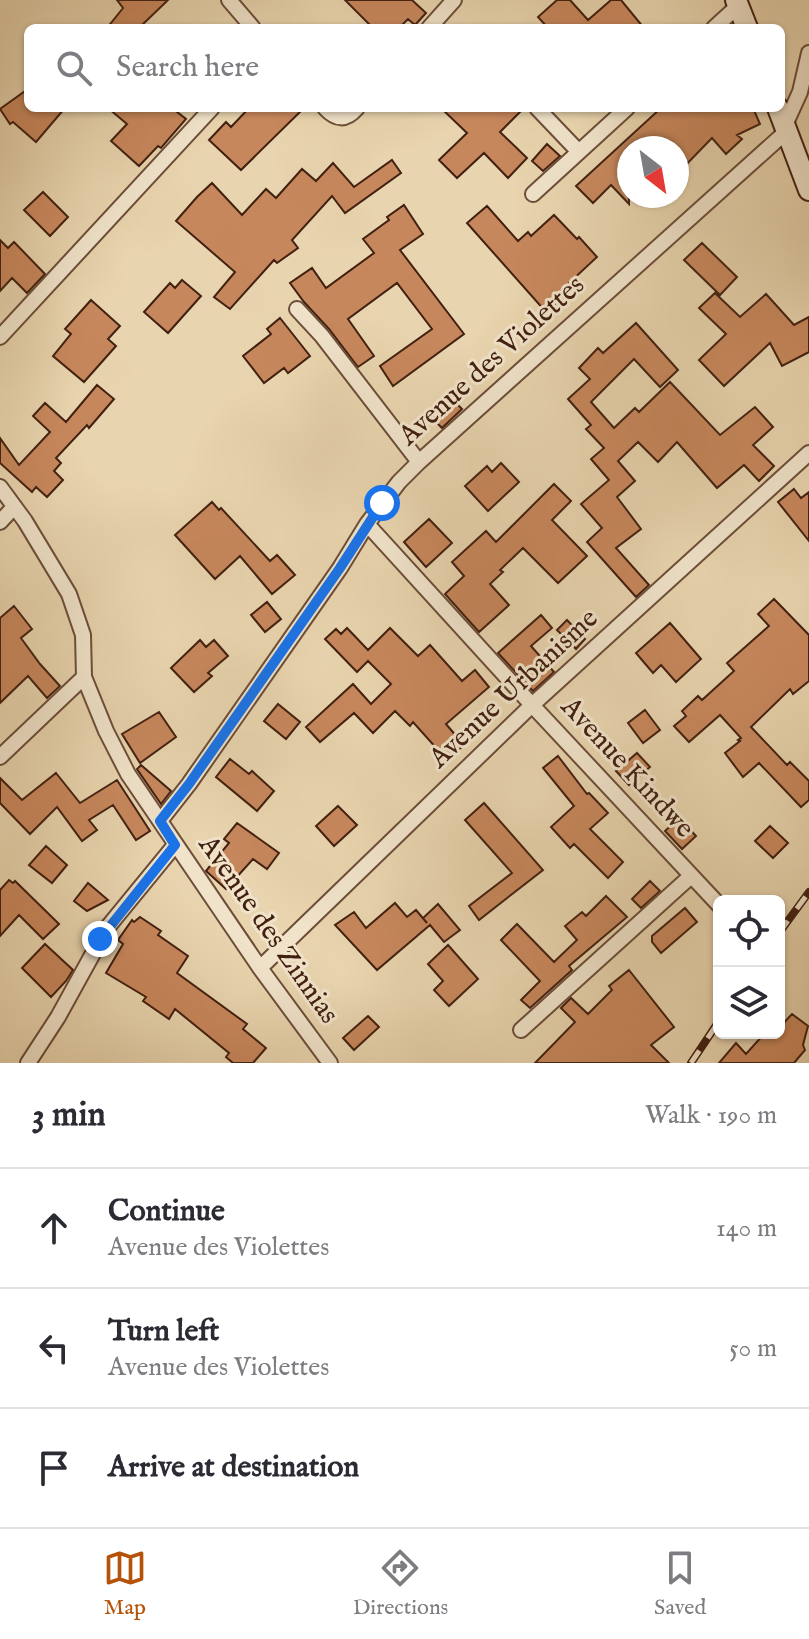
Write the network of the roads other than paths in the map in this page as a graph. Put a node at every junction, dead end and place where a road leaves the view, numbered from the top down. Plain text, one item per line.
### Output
1 (229, 0) edge
2 (454, 0) edge
3 (737, 3) edge
4 (250, 24) edge
5 (433, 24) edge
6 (718, 24) edge
7 (745, 24) edge
8 (809, 53) edge
9 (208, 112) edge
10 (329, 112) edge
11 (353, 112) edge
12 (541, 112) edge
13 (623, 112) edge
14 (783, 121) edge
15 (579, 152) junction
16 (809, 190) edge
17 (533, 194) dead end
18 (297, 309) dead end
19 (0, 337) edge
20 (809, 453) edge
21 (419, 462) junction
22 (0, 487) edge
23 (14, 507) junction
24 (0, 522) edge
25 (367, 524) junction
26 (84, 677) junction
27 (532, 705) junction
28 (0, 757) edge
29 (160, 821) junction
30 (175, 845) junction
31 (691, 876) junction
32 (713, 899) edge
33 (260, 968) junction
34 (521, 1030) dead end
35 (28, 1063) edge
36 (330, 1063) edge

1 - 4 street
2 - 5 street
3 - 6 street
3 - 7 street
8 - 14 street
9 - 19 street
10 - 11 street
12 - 15 street
13 - 15 street
14 - 16 street
14 - 21 street, Avenue des Violettes
15 - 17 street
18 - 21 street
20 - 27 street, Avenue Urbanisme
21 - 25 street, Avenue des Violettes
22 - 23 street, Avenue des Zinnias
23 - 24 street
23 - 26 street, Avenue des Zinnias
25 - 27 street, Avenue Kindwe
25 - 29 street, Avenue des Violettes
26 - 28 street
26 - 29 street, Avenue des Zinnias
27 - 31 street, Avenue Kindwe
27 - 33 street, Avenue Urbanisme
29 - 30 street, Avenue des Zinnias
30 - 33 street, Avenue des Zinnias
30 - 35 street
31 - 32 street, Avenue Kindwe
31 - 34 street
33 - 36 street, Avenue des Zinnias

